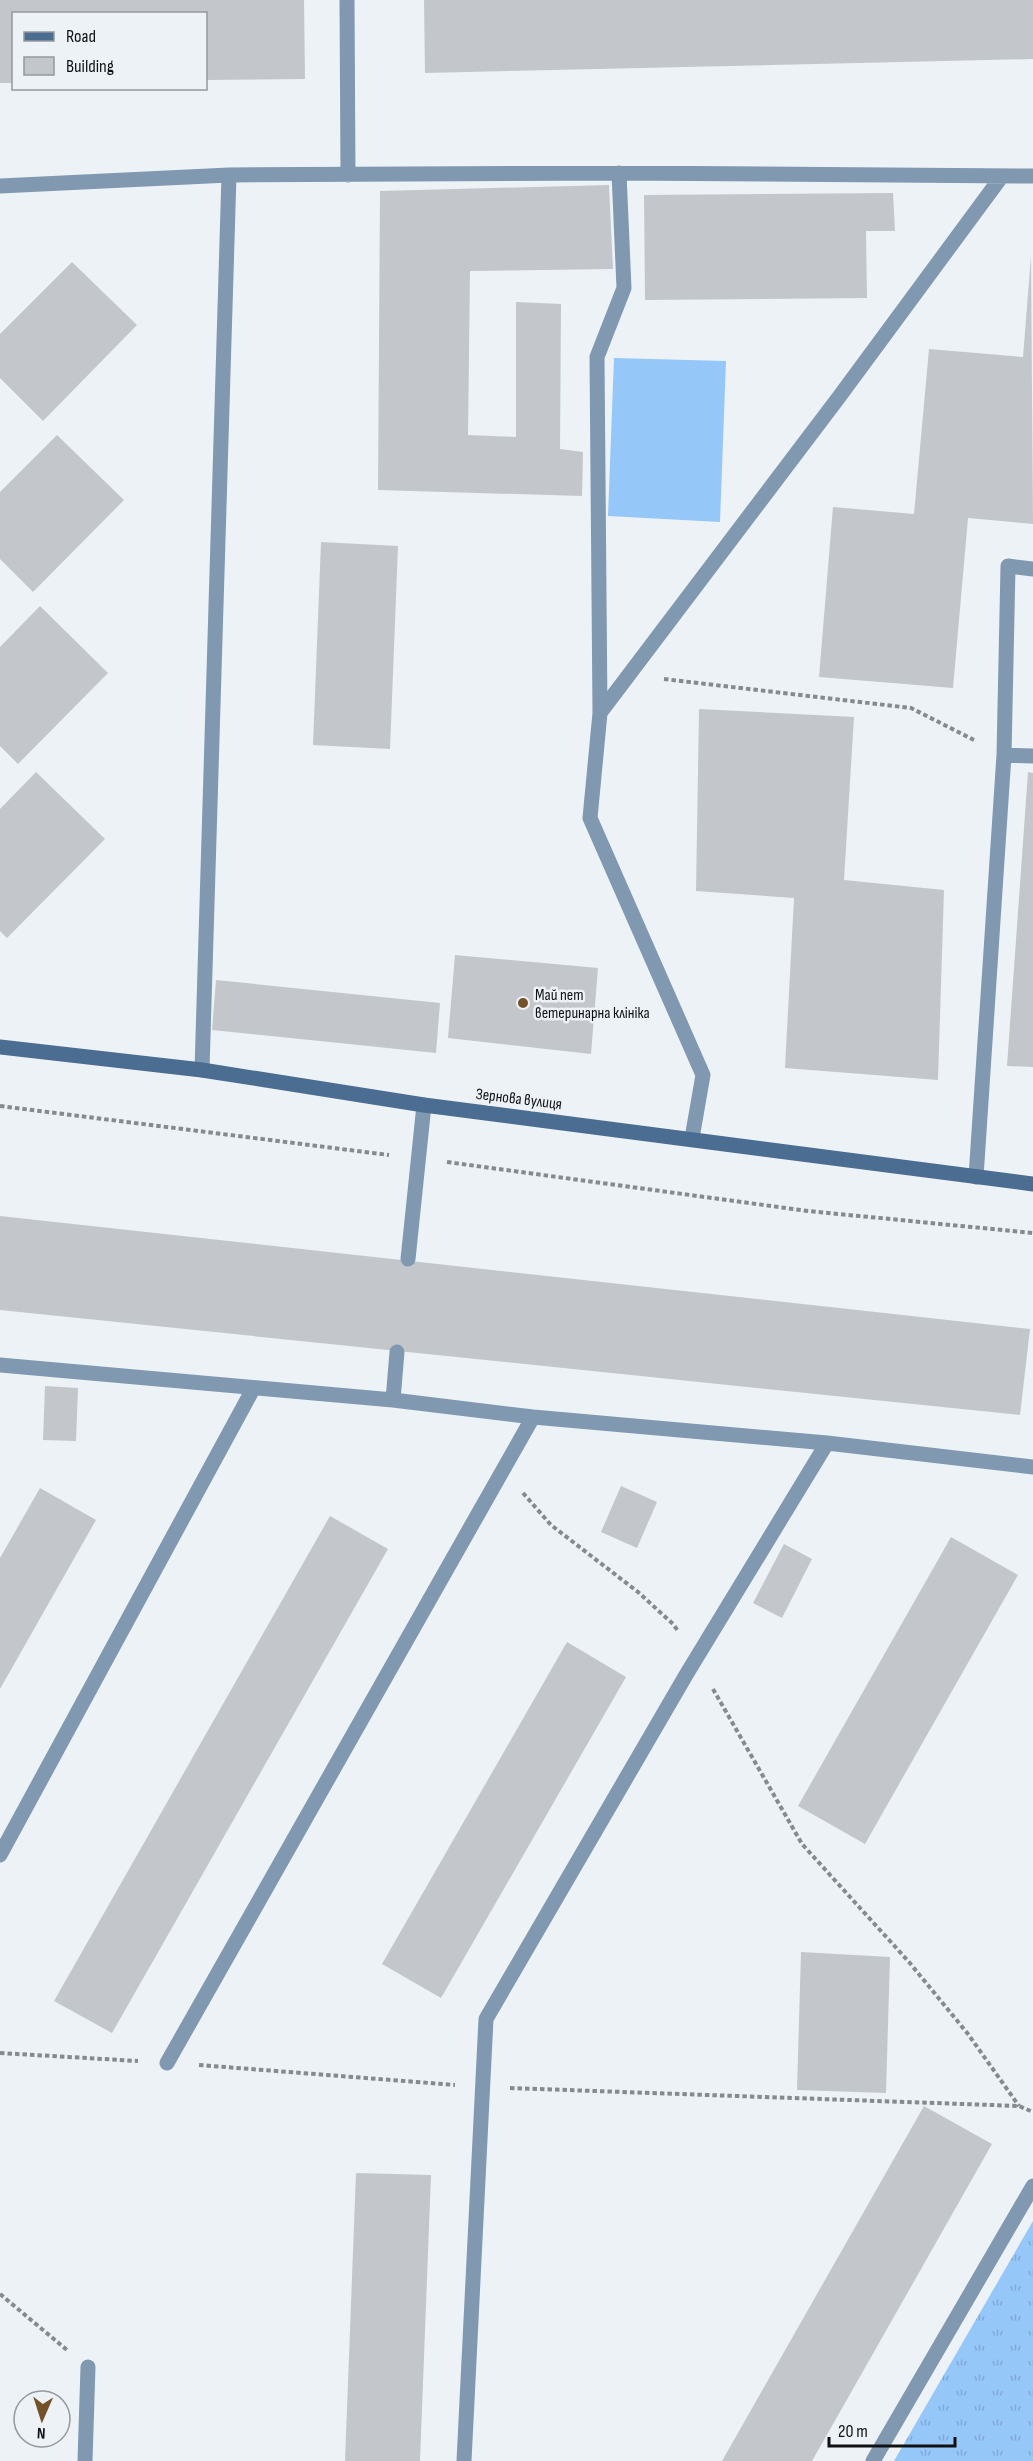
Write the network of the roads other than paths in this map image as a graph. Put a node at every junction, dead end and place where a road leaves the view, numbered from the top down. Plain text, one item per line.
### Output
1 (347, 0) edge
2 (619, 173) junction
3 (348, 175) junction
4 (229, 176) junction
5 (1002, 176) junction
6 (1033, 176) edge
7 (0, 186) edge
8 (1033, 569) edge
9 (600, 712) junction
10 (1004, 755) junction
11 (1033, 756) edge
12 (0, 1047) edge
13 (202, 1070) junction
14 (424, 1105) junction
15 (692, 1138) junction
16 (976, 1177) junction
17 (1033, 1184) edge
18 (408, 1260) dead end
19 (398, 1352) dead end
20 (0, 1365) edge
21 (253, 1389) junction
22 (393, 1400) junction
23 (533, 1417) junction
24 (827, 1443) junction
25 (1033, 1467) edge
26 (0, 1855) edge
27 (167, 2063) road end
28 (1033, 2186) edge
29 (88, 2367) road end
30 (84, 2461) edge
31 (464, 2461) edge
32 (873, 2461) edge

1 - 3 lane
2 - 3 lane
2 - 5 lane
2 - 9 lane
3 - 4 lane
4 - 7 lane
4 - 13 lane
5 - 6 lane
5 - 9 lane
8 - 10 lane
9 - 15 lane
10 - 11 lane
10 - 16 lane
12 - 13 street, Зернова вулиця
13 - 14 street, Зернова вулиця
14 - 15 street, Зернова вулиця
14 - 18 lane
15 - 16 street, Зернова вулиця
16 - 17 street, Зернова вулиця
19 - 22 lane
20 - 21 lane
21 - 22 lane
21 - 26 lane
22 - 23 lane
23 - 24 lane
23 - 27 lane
24 - 25 lane
24 - 31 lane
28 - 32 lane
29 - 30 lane

